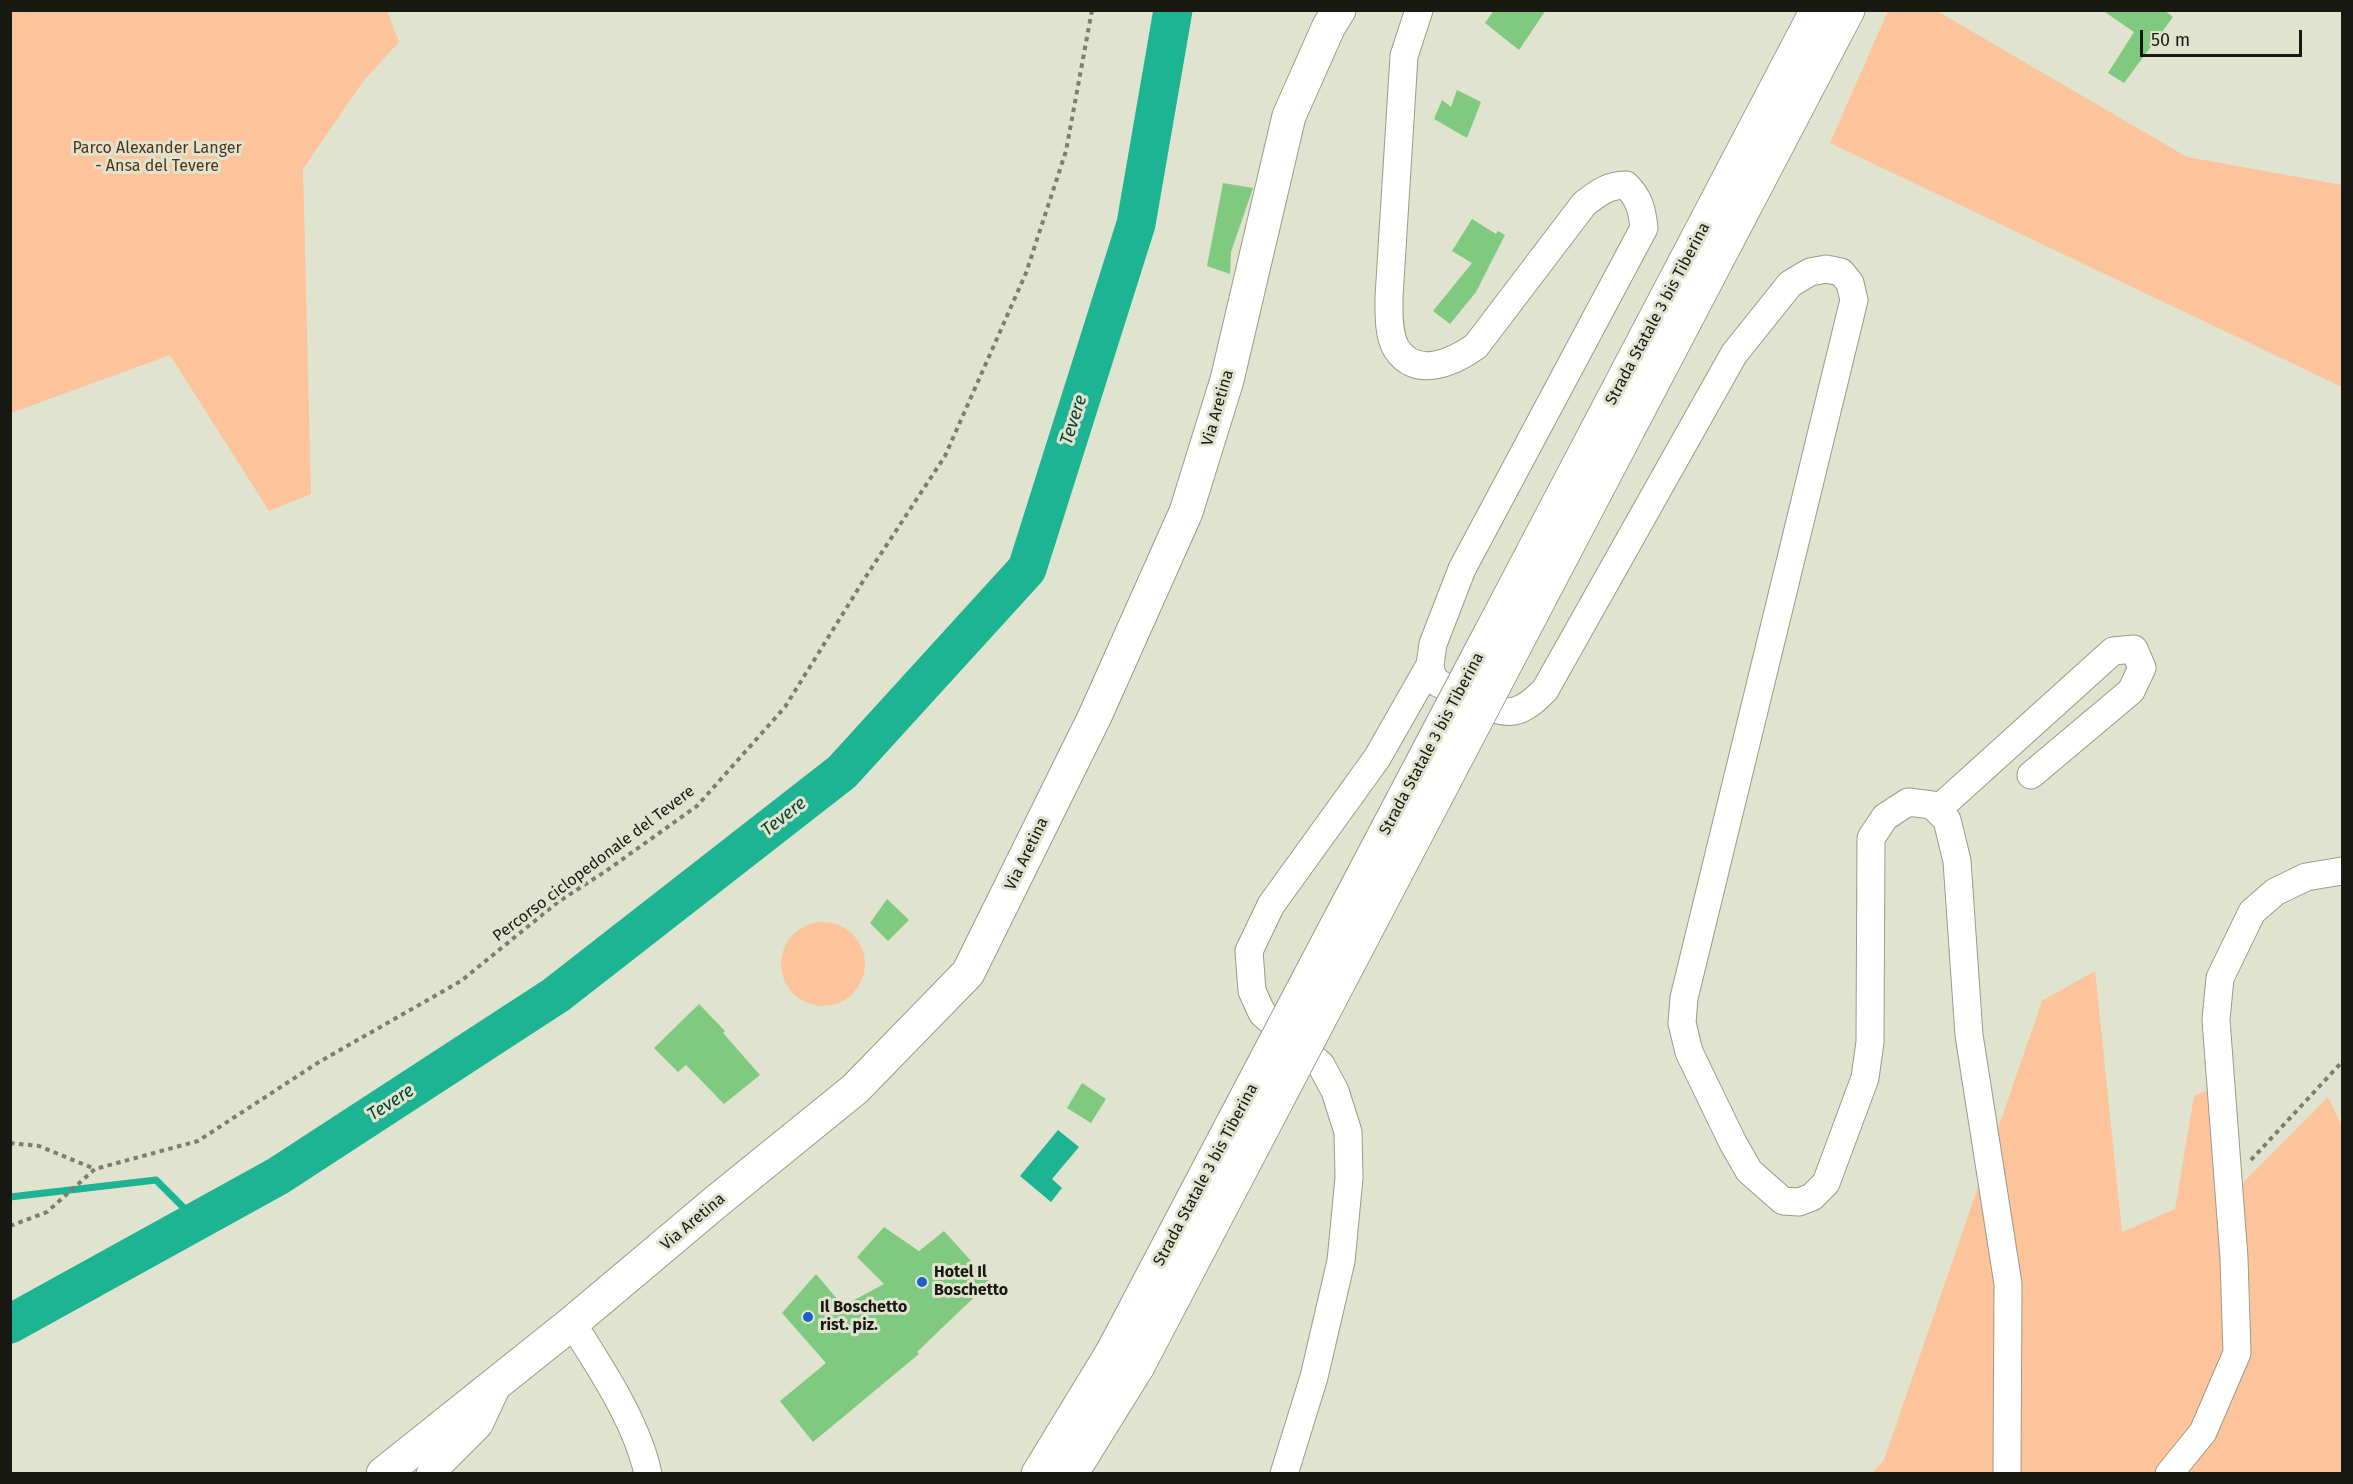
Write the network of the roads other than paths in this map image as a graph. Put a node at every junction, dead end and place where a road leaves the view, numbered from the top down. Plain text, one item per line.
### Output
1 (1339, 10) edge
2 (1419, 10) edge
3 (1817, 10) edge
4 (1848, 10) edge
5 (1503, 638) junction
6 (1430, 665) junction
7 (2031, 775) dead end
8 (1937, 810) junction
9 (2343, 871) edge
10 (572, 1323) junction
11 (1125, 1359) junction
12 (499, 1381) junction
13 (383, 1473) edge
14 (430, 1473) edge
15 (648, 1473) edge
16 (1038, 1473) edge
17 (1071, 1473) edge
18 (1284, 1473) edge
19 (2007, 1473) edge
20 (2169, 1473) edge

1 - 10 main road, Via Aretina
2 - 6 street
3 - 5 main road, Strada Statale 3 bis Tiberina
4 - 5 main road, Strada Statale 3 bis Tiberina
5 - 11 main road, Strada Statale 3 bis Tiberina, bridge
6 - 8 street
6 - 18 street
7 - 8 street
8 - 19 street
9 - 20 street
10 - 12 main road, Via Aretina
10 - 15 street
11 - 16 main road, Strada Statale 3 bis Tiberina
11 - 17 main road, Strada Statale 3 bis Tiberina
12 - 13 main road, Via Aretina
12 - 14 street

